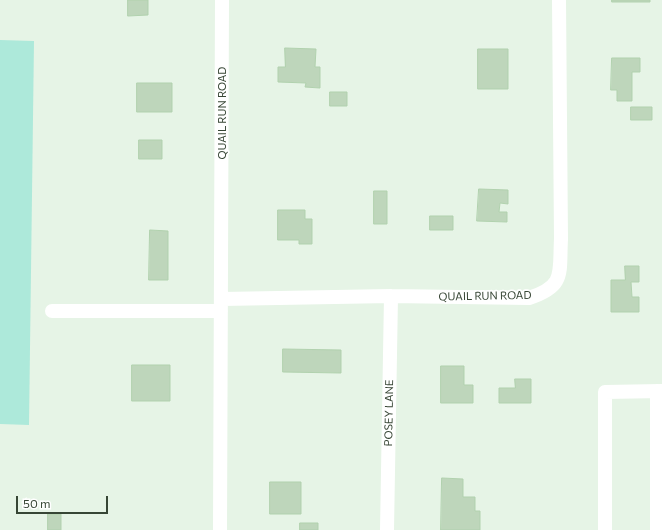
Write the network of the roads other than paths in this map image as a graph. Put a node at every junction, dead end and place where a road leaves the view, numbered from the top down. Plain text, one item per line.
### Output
1 (222, 0) edge
2 (559, 0) edge
3 (391, 296) junction
4 (222, 305) junction
5 (52, 311) dead end
6 (660, 391) edge
7 (220, 530) edge
8 (387, 530) edge
9 (605, 530) edge
10 (657, 530) edge

1 - 4 street, QUAIL RUN ROAD
2 - 3 street, QUAIL RUN ROAD
3 - 4 street, QUAIL RUN ROAD
3 - 8 street, POSEY LANE
4 - 5 street
4 - 7 street, QUAIL RUN ROAD
6 - 9 street
6 - 10 street

